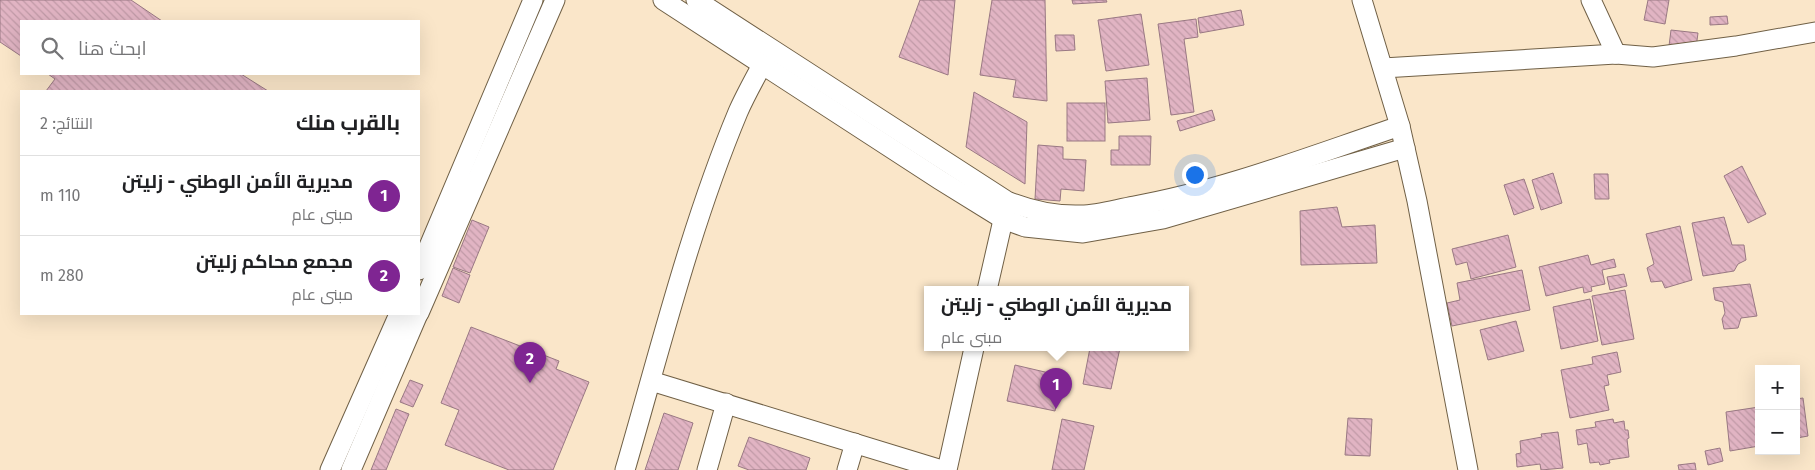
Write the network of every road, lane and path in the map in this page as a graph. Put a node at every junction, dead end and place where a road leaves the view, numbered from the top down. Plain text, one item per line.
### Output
1 (533, 0) edge
2 (555, 0) edge
3 (663, 0) edge
4 (696, 0) edge
5 (1362, 0) edge
6 (1591, 0) edge
7 (1815, 32) edge
8 (1616, 54) junction
9 (762, 64) junction
10 (1383, 68) junction
11 (1400, 126) junction
12 (1405, 148) junction
13 (1005, 210) junction
14 (450, 220) junction
15 (420, 268) edge
16 (988, 286) edge
17 (420, 310) edge
18 (400, 315) edge
19 (418, 315) edge
20 (973, 351) edge
21 (651, 381) junction
22 (726, 403) junction
23 (855, 443) junction
24 (330, 470) edge
25 (351, 470) edge
26 (625, 470) edge
27 (707, 470) edge
28 (847, 470) edge
29 (942, 470) edge
30 (947, 470) edge
31 (1468, 470) edge

1 - 14 street
2 - 14 street
3 - 9 street
4 - 13 street
5 - 10 street
6 - 8 street
7 - 8 street
8 - 10 street
9 - 13 street
9 - 21 street
10 - 11 street
11 - 12 street
11 - 13 street
12 - 13 street
12 - 31 street
13 - 16 street
14 - 15 street
14 - 17 street
18 - 24 street
19 - 25 street
20 - 30 street
21 - 22 street
21 - 26 street
22 - 23 street
22 - 27 street
23 - 28 street
23 - 29 street

